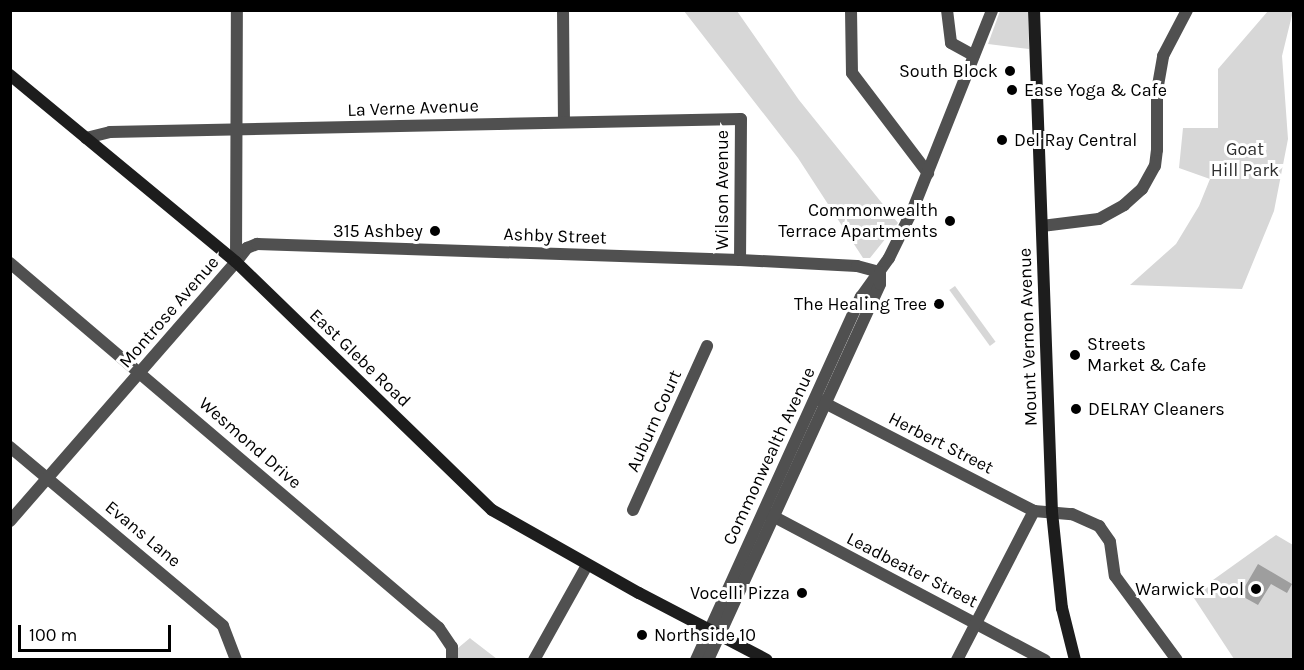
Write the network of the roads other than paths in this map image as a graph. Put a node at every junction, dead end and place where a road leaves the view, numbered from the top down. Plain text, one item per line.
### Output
1 (237, 10) edge
2 (562, 10) edge
3 (851, 10) edge
4 (947, 10) edge
5 (992, 10) edge
6 (1034, 10) edge
7 (1187, 10) edge
8 (974, 56) junction
9 (10, 75) edge
10 (741, 120) joint
11 (564, 122) junction
12 (236, 131) junction
13 (86, 138) junction
14 (928, 173) junction
15 (1042, 226) junction
16 (740, 260) junction
17 (236, 262) junction
18 (10, 263) edge
19 (880, 272) junction
20 (707, 346) dead end
21 (140, 373) junction
22 (820, 401) junction
23 (10, 447) edge
24 (50, 478) junction
25 (633, 510) dead end
26 (1034, 511) junction
27 (1052, 512) junction
28 (768, 515) junction
29 (10, 521) edge
30 (587, 565) junction
31 (976, 624) junction
32 (714, 632) junction
33 (236, 660) edge
34 (452, 660) edge
35 (534, 660) edge
36 (696, 660) edge
37 (708, 660) edge
38 (767, 660) edge
39 (957, 660) edge
40 (1045, 660) edge
41 (1075, 660) edge
42 (1177, 660) edge

1 - 12 street, Montrose Avenue
2 - 11 street
3 - 14 street
4 - 8 street
5 - 8 street, Commonwealth Avenue
6 - 15 main road, Mount Vernon Avenue
7 - 15 street
8 - 14 street, Commonwealth Avenue
9 - 13 main road, East Glebe Road
10 - 11 street, La Verne Avenue
10 - 16 street, Wilson Avenue
11 - 12 street, La Verne Avenue
12 - 13 street, La Verne Avenue
12 - 17 street, Montrose Avenue
13 - 17 main road, East Glebe Road
14 - 19 street, Commonwealth Avenue
15 - 27 main road, Mount Vernon Avenue
16 - 17 street, Ashby Street
16 - 19 street, Ashby Street
17 - 21 street, Montrose Avenue
17 - 30 main road, East Glebe Road
18 - 21 street, Wesmond Drive
19 - 22 street, Commonwealth Avenue
20 - 25 street, Auburn Court
21 - 24 street, Montrose Avenue
21 - 34 street, Wesmond Drive
22 - 26 street, Herbert Street
22 - 28 street, Commonwealth Avenue
23 - 24 street, Evans Lane
24 - 29 street, Montrose Avenue
24 - 33 street, Evans Lane
26 - 27 street, Herbert Street
26 - 31 street
27 - 41 main road, Mount Vernon Avenue
27 - 42 street, Herbert Street
28 - 31 street, Leadbeater Street
28 - 32 street, Commonwealth Avenue
30 - 32 main road, East Glebe Road
30 - 35 street
31 - 39 street
31 - 40 street, Leadbeater Street
32 - 36 street, Commonwealth Avenue
32 - 37 street, Commonwealth Avenue
32 - 38 main road, East Glebe Road

